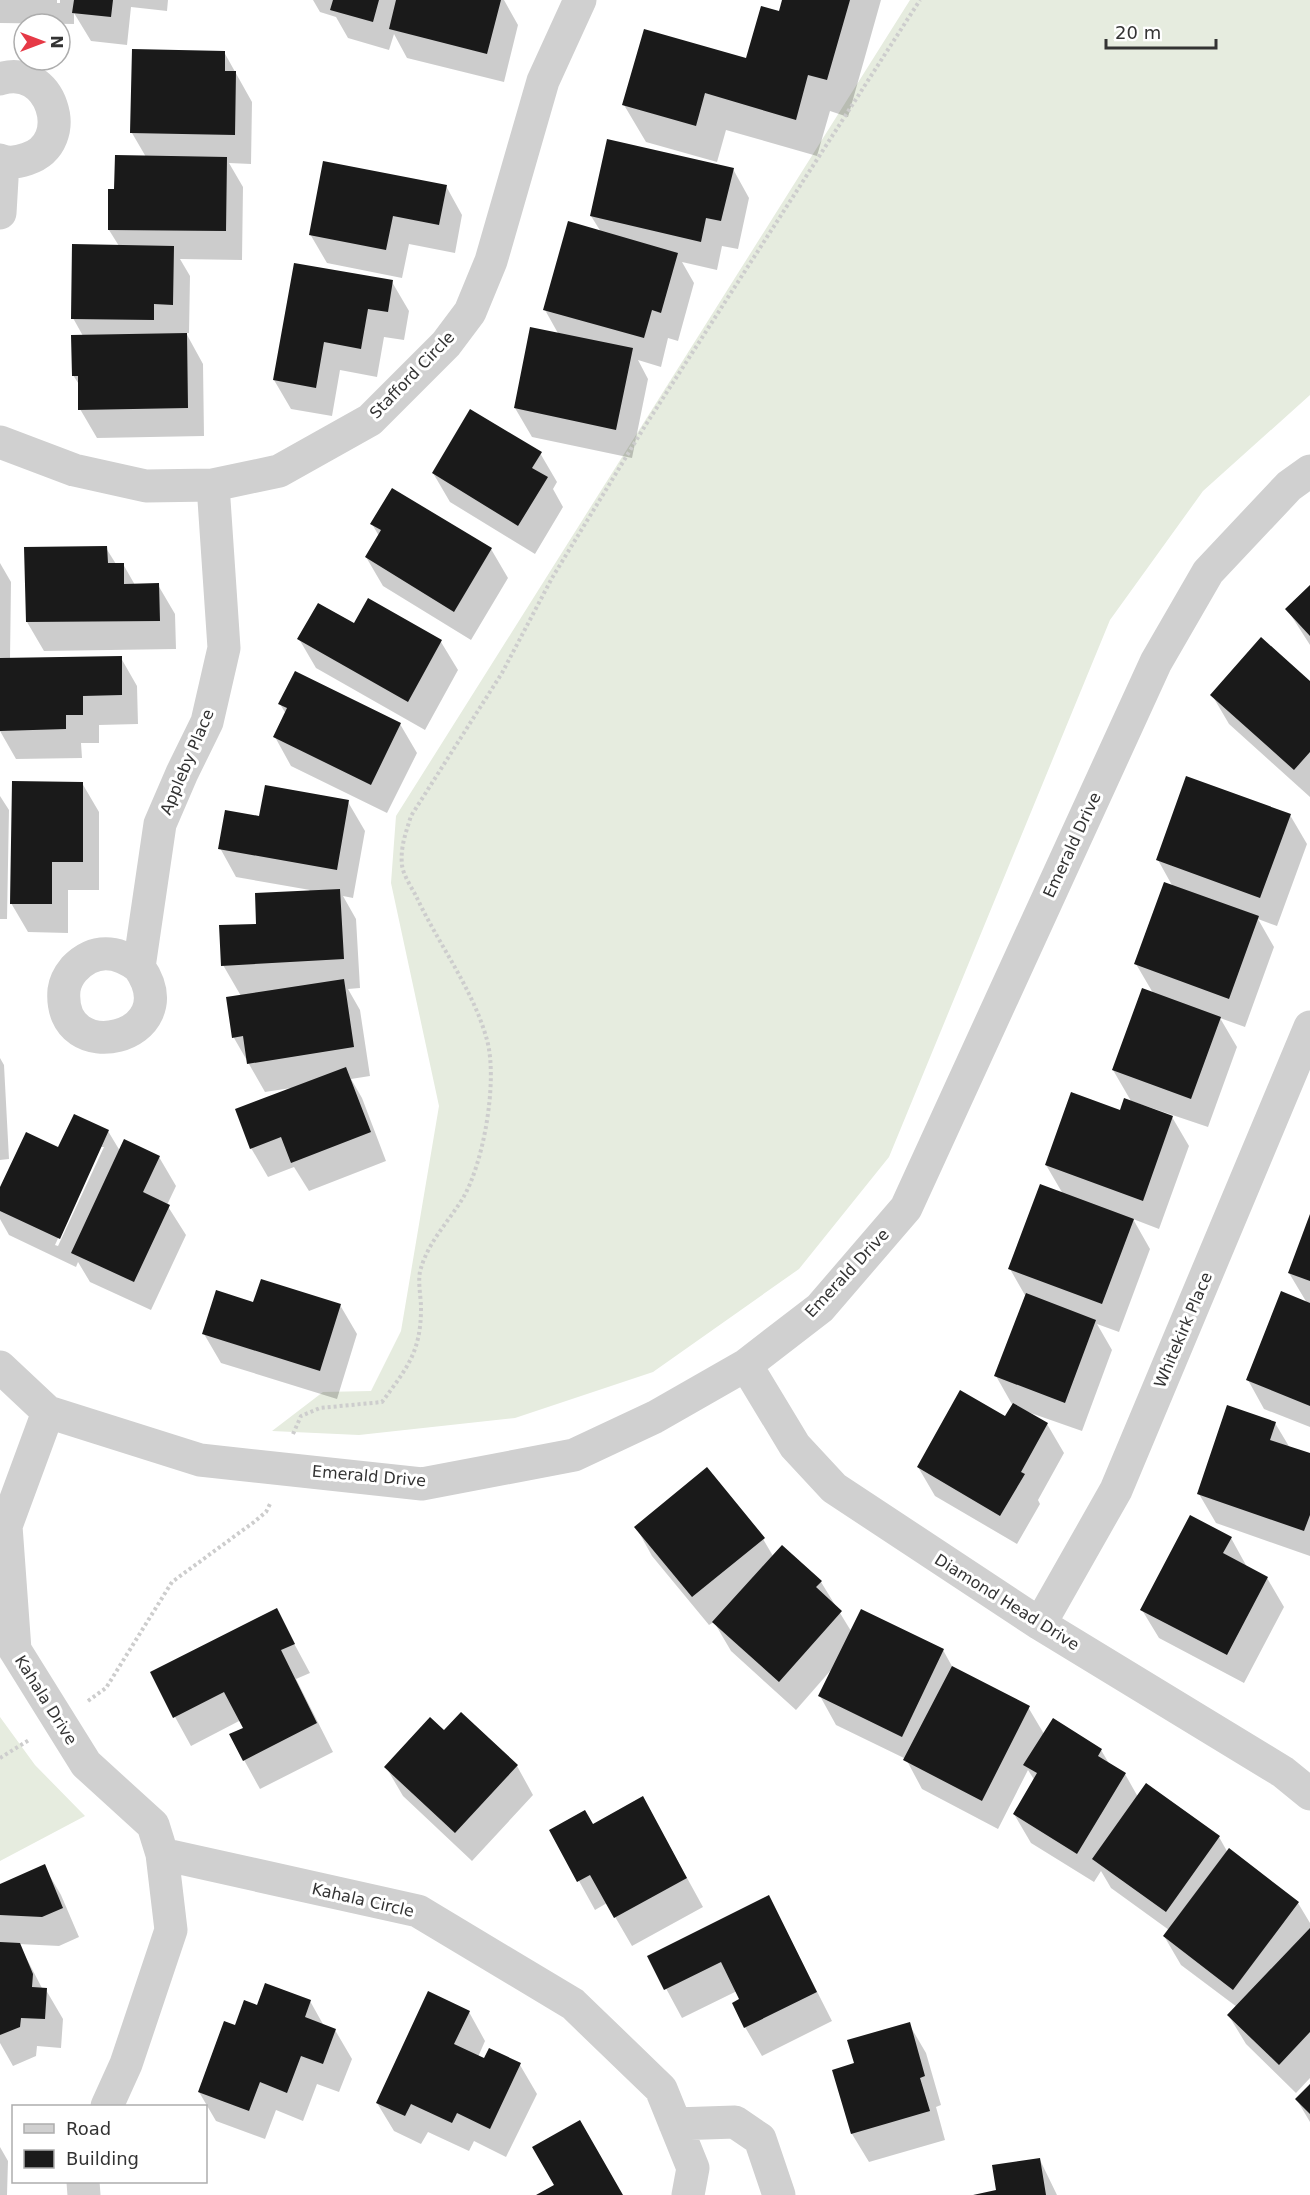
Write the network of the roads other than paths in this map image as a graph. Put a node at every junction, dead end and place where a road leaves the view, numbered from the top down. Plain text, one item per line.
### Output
1 (580, 0) edge
2 (0, 79) edge
3 (2, 161) edge
4 (0, 213) edge
5 (0, 442) edge
6 (1310, 471) edge
7 (213, 485) junction
8 (139, 967) dead end
9 (1310, 1027) edge
10 (746, 1365) junction
11 (0, 1367) edge
12 (48, 1412) junction
13 (1040, 1624) junction
14 (1310, 1794) edge
15 (162, 1854) junction
16 (107, 2105) edge
17 (675, 2124) junction
18 (688, 2195) edge
19 (779, 2195) edge

1 - 7 street, Stafford Circle
2 - 3 street
3 - 4 street
5 - 7 street, Stafford Circle
6 - 10 street, Emerald Drive
7 - 8 street, Appleby Place
9 - 13 street, Whitekirk Place
10 - 12 street, Emerald Drive
10 - 13 street, Diamond Head Drive
11 - 12 street, Emerald Drive
12 - 15 street, Kahala Drive
13 - 14 street, Diamond Head Drive
15 - 16 street
15 - 17 street, Kahala Circle
17 - 18 street, Kahala Circle
17 - 19 street

